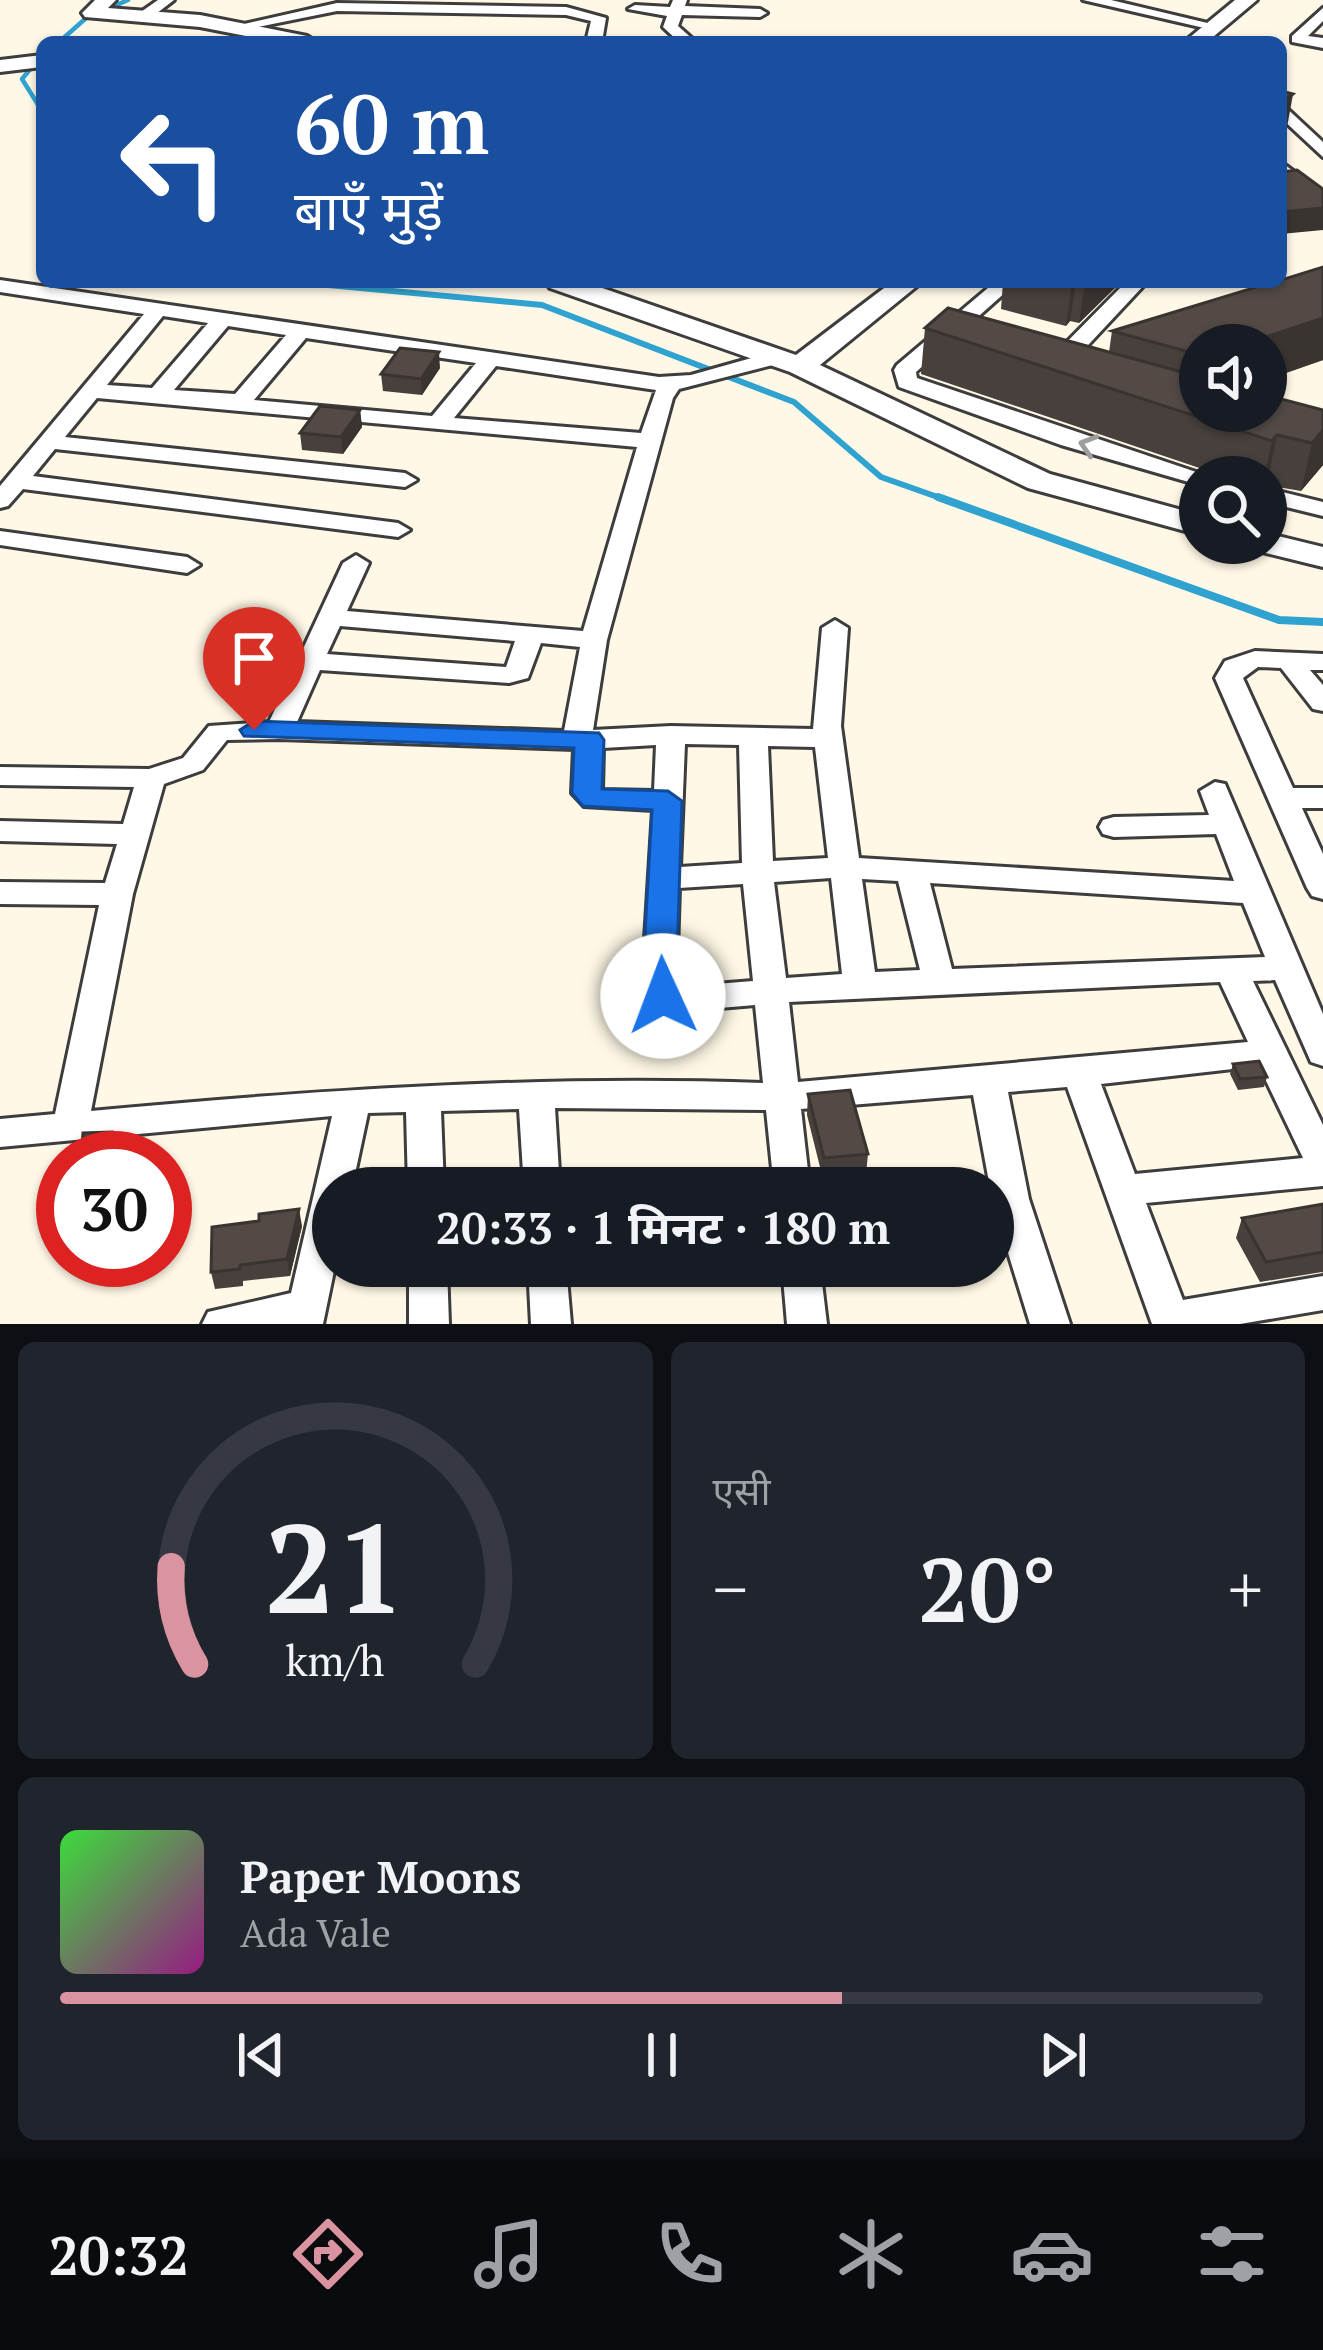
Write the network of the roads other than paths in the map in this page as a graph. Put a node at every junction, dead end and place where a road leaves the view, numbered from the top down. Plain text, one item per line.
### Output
1 (1090, 0) edge
2 (1133, 0) edge
3 (399, 5) edge
4 (567, 5) edge
5 (1255, 6) edge
6 (676, 7) edge
7 (100, 9) edge
8 (635, 9) dead end
9 (157, 12) edge
10 (1323, 12) edge
11 (760, 13) dead end
12 (250, 20) junction
13 (1220, 29) edge
14 (120, 33) dead end
15 (89, 36) edge
16 (291, 36) edge
17 (595, 36) edge
18 (680, 36) edge
19 (1323, 43) edge
20 (1287, 104) edge
21 (1323, 152) edge
22 (1323, 162) edge
23 (1287, 165) edge
24 (1287, 171) edge
25 (1323, 202) edge
26 (0, 286) edge
27 (575, 288) edge
28 (866, 288) edge
29 (899, 288) edge
30 (1001, 288) edge
31 (1132, 288) edge
32 (158, 311) junction
33 (224, 319) junction
34 (302, 329) junction
35 (492, 357) junction
36 (778, 363) junction
37 (1061, 370) edge
38 (682, 383) junction
39 (93, 391) junction
40 (156, 397) junction
41 (233, 402) junction
42 (437, 424) junction
43 (51, 442) junction
44 (652, 442) junction
45 (1179, 471) edge
46 (405, 480) dead end
47 (8, 491) edge
48 (1287, 500) edge
49 (1323, 509) edge
50 (1179, 519) edge
51 (398, 530) dead end
52 (0, 538) edge
53 (1287, 548) edge
54 (1323, 557) edge
55 (356, 563) dead end
56 (187, 565) dead end
57 (329, 617) junction
58 (835, 628) dead end
59 (531, 634) junction
60 (594, 640) junction
61 (312, 661) junction
62 (1289, 661) junction
63 (1323, 662) edge
64 (1323, 704) edge
65 (279, 730) junction
66 (671, 735) junction
67 (753, 735) junction
68 (829, 738) junction
69 (583, 740) junction
70 (0, 776) edge
71 (151, 778) junction
72 (1215, 791) dead end
73 (1286, 798) junction
74 (1323, 798) edge
75 (668, 801) junction
76 (1228, 824) junction
77 (1114, 827) dead end
78 (0, 831) edge
79 (134, 834) junction
80 (842, 867) junction
81 (911, 872) junction
82 (758, 874) junction
83 (664, 879) junction
84 (1323, 888) edge
85 (0, 893) edge
86 (1254, 893) junction
87 (117, 894) junction
88 (1284, 968) junction
89 (1231, 970) junction
90 (939, 981) junction
91 (860, 984) junction
92 (769, 991) junction
93 (1270, 1052) junction
94 (1323, 1053) edge
95 (1079, 1073) junction
96 (988, 1078) junction
97 (536, 1096) junction
98 (783, 1096) junction
99 (423, 1098) junction
100 (353, 1100) junction
101 (71, 1124) junction
102 (0, 1133) edge
103 (338, 1167) edge
104 (425, 1167) edge
105 (541, 1167) edge
106 (791, 1167) edge
107 (1323, 1167) edge
108 (1123, 1190) junction
109 (312, 1284) edge
110 (428, 1287) edge
111 (548, 1287) edge
112 (803, 1287) edge
113 (1323, 1294) edge
114 (305, 1315) edge
115 (1172, 1321) edge
116 (222, 1324) edge
117 (429, 1324) edge
118 (551, 1324) edge
119 (807, 1324) edge
120 (1050, 1324) edge

1 - 13 street
2 - 13 street
3 - 4 street
3 - 12 street
4 - 17 street
5 - 13 street
6 - 8 street
6 - 11 street
6 - 18 street
7 - 9 street
7 - 15 street
9 - 12 street
9 - 14 street
10 - 19 street
12 - 16 street
20 - 21 street
22 - 23 street
24 - 25 street
26 - 32 street
27 - 36 street
28 - 36 street
29 - 36 street
45 -> 30 street
31 - 37 street
32 - 33 street
32 - 39 street
33 - 34 street
33 - 40 street
34 - 35 street
34 - 41 street
35 - 38 street
35 - 42 street
36 - 38 street
36 - 50 street
38 - 44 street
39 - 40 street
39 - 43 street
40 - 41 street
41 - 42 street
42 - 44 street
43 - 46 street
43 - 47 street
44 - 60 street
47 - 51 street
48 - 49 street
52 - 56 street
53 - 54 street
55 - 57 street
57 - 59 street
57 - 61 street
58 - 68 street
59 - 60 street
59 - 61 street
60 - 69 street
61 - 65 street
62 - 63 street
62 - 64 street
62 - 73 street
65 - 69 street
65 - 71 street
66 - 67 street
66 - 69 street
66 - 75 street
67 - 68 street
67 - 82 street
68 - 80 street
69 - 75 street
70 - 71 street
71 - 79 street
72 - 76 street
73 - 74 street
73 - 84 street
75 - 83 street
76 - 77 street
76 - 86 street
78 - 79 street
79 - 87 street
80 - 81 street
80 - 82 street
80 - 91 street
81 - 86 street
81 - 90 street
82 - 83 street
82 - 92 street
83 - 92 street
85 - 87 street
86 - 88 street
87 - 101 street
88 - 89 street
88 - 94 street
89 - 90 street
89 - 93 street
90 - 91 street
91 - 92 street
92 - 98 street
93 - 95 street
93 - 107 street
95 - 96 street
95 - 108 street
96 - 98 street
96 - 120 street
97 - 98 street
97 - 99 street
97 - 105 street
98 - 106 street
99 - 100 street
99 - 104 street
100 - 101 street
100 - 103 street
101 - 102 street
107 - 108 street
108 - 115 street
109 - 114 street
110 - 117 street
111 - 118 street
112 - 119 street
113 - 115 street
114 - 116 street

